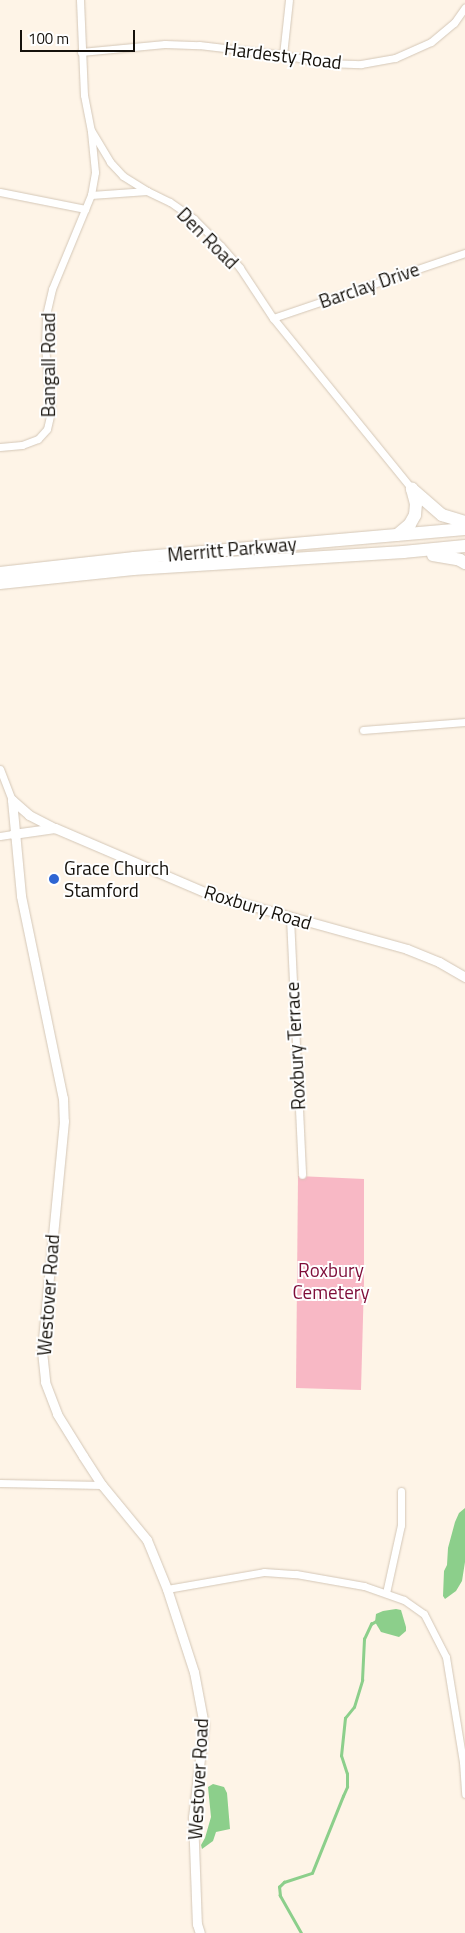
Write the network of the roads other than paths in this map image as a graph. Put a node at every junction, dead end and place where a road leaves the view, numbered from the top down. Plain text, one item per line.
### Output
1 (80, 0) edge
2 (289, 0) edge
3 (465, 7) edge
4 (81, 52) junction
5 (283, 55) junction
6 (90, 130) junction
7 (147, 191) junction
8 (0, 192) edge
9 (91, 196) junction
10 (85, 209) junction
11 (465, 253) edge
12 (273, 318) junction
13 (0, 447) edge
14 (412, 490) junction
15 (465, 522) edge
16 (465, 528) edge
17 (397, 535) junction
18 (465, 546) edge
19 (403, 552) junction
20 (465, 563) edge
21 (0, 573) edge
22 (0, 583) edge
23 (465, 722) edge
24 (363, 730) dead end
25 (0, 769) edge
26 (12, 800) junction
27 (55, 828) junction
28 (13, 834) junction
29 (0, 836) edge
30 (290, 918) junction
31 (465, 977) edge
32 (302, 1175) dead end
33 (0, 1483) edge
34 (102, 1485) junction
35 (401, 1491) dead end
36 (167, 1589) junction
37 (386, 1593) junction
38 (465, 1794) edge
39 (200, 1933) edge

1 - 4 street, Den Road
2 - 5 street
3 - 5 street, Hardesty Road
4 - 5 street, Hardesty Road
4 - 6 street, Den Road
6 - 7 street, Den Road
6 - 9 street, Bangall Road
7 - 9 street
7 - 12 street, Den Road
8 - 10 street
9 - 10 street, Bangall Road
10 - 13 street, Bangall Road
11 - 12 street, Barclay Drive
12 - 14 street, Den Road
14 - 15 highway
14 - 17 highway
16 - 17 highway, Merritt Parkway
17 - 21 highway, Merritt Parkway
18 - 19 highway, Merritt Parkway
19 - 20 highway
19 - 22 highway, Merritt Parkway
23 - 24 street
25 - 26 street
26 - 27 street, Roxbury Road
26 - 28 street, Westover Road
27 - 28 street
27 - 30 street, Roxbury Road
28 - 29 street
28 - 34 street, Westover Road
30 - 31 street, Roxbury Road
30 - 32 street, Roxbury Terrace
33 - 34 street
34 - 36 street, Westover Road
35 - 37 street
36 - 37 street
36 - 39 street, Westover Road
37 - 38 street

